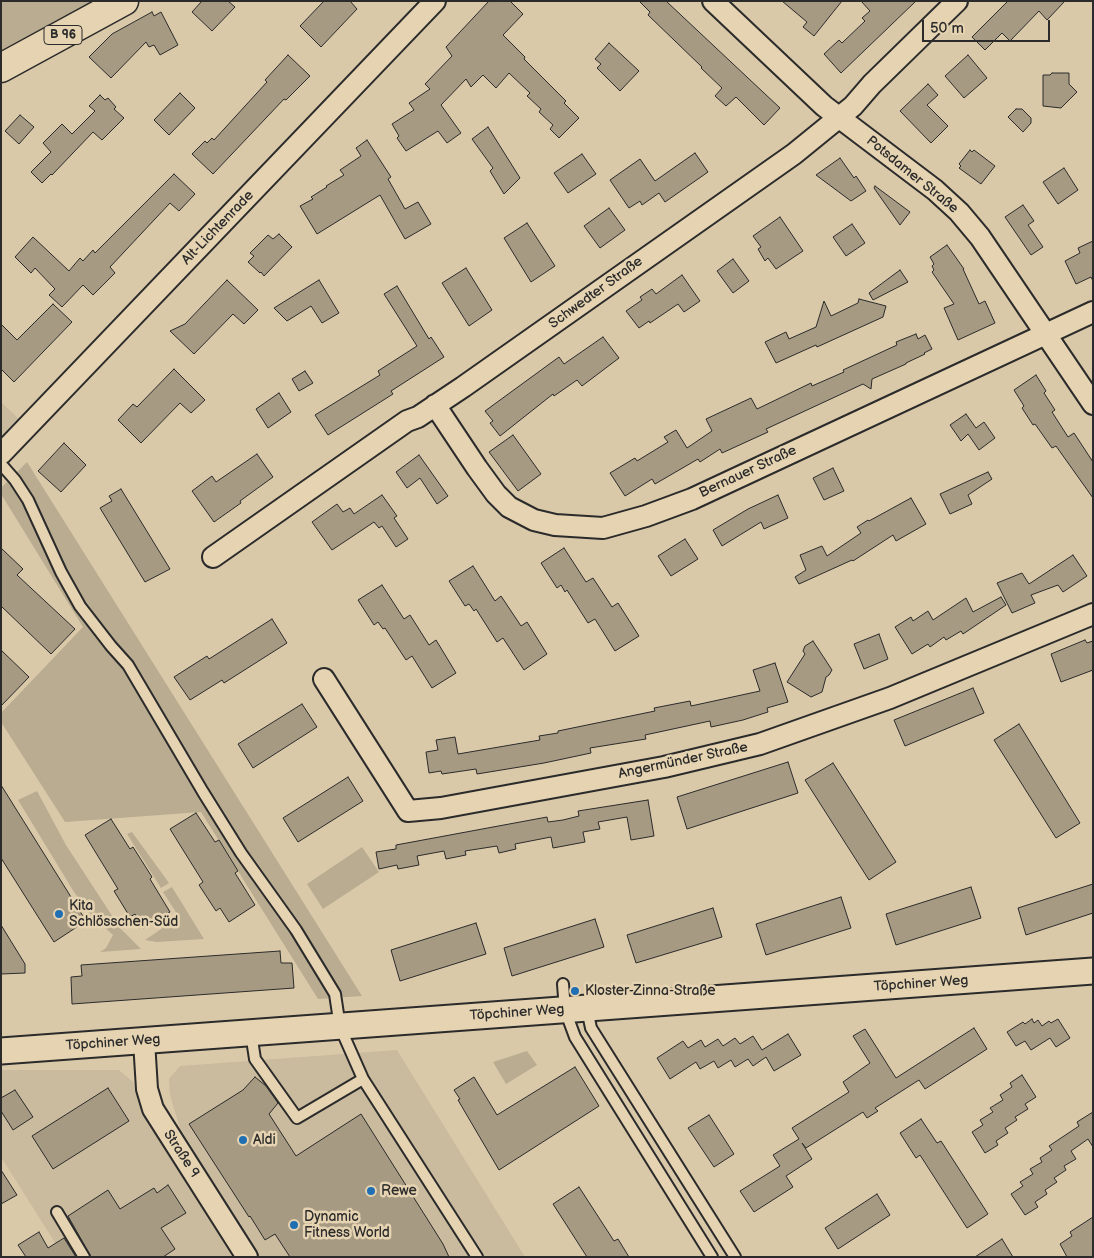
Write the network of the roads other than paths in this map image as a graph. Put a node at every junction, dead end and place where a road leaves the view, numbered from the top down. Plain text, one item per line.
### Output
1 (124, 1) edge
2 (435, 1) edge
3 (713, 1) edge
4 (957, 1) edge
5 (1, 68) edge
6 (839, 117) junction
7 (1093, 312) edge
8 (1046, 334) junction
9 (1093, 404) edge
10 (436, 406) junction
11 (1, 454) edge
12 (1, 464) edge
13 (213, 556) dead end
14 (1093, 614) edge
15 (324, 679) dead end
16 (1093, 971) edge
17 (563, 984) dead end
18 (576, 1009) junction
19 (340, 1027) junction
20 (251, 1033) junction
21 (144, 1041) junction
22 (1, 1051) edge
23 (363, 1080) junction
24 (57, 1212) dead end
25 (84, 1257) edge
26 (247, 1257) edge
27 (477, 1257) edge
28 (712, 1257) edge
29 (735, 1257) edge

1 - 5 main road, B 96
2 - 11 street, Alt-Lichtenrade
3 - 6 street, Potsdamer Straße
4 - 6 street, Schwedter Straße
6 - 8 street, Potsdamer Straße
6 - 10 street, Schwedter Straße
7 - 8 street, Bernauer Straße
8 - 9 street, Potsdamer Straße
8 - 10 street, Bernauer Straße
10 - 13 street, Schwedter Straße
12 - 19 lane
14 - 15 street, Angermünder Straße
16 - 18 street, Töpchiner Weg
17 - 18 lane
18 - 19 street, Töpchiner Weg
18 - 28 lane
18 - 29 lane
19 - 20 street, Töpchiner Weg
19 - 23 lane
20 - 21 street, Töpchiner Weg
20 - 23 lane
21 - 22 street, Töpchiner Weg
21 - 26 street, Straße 9
23 - 27 lane
24 - 25 lane

